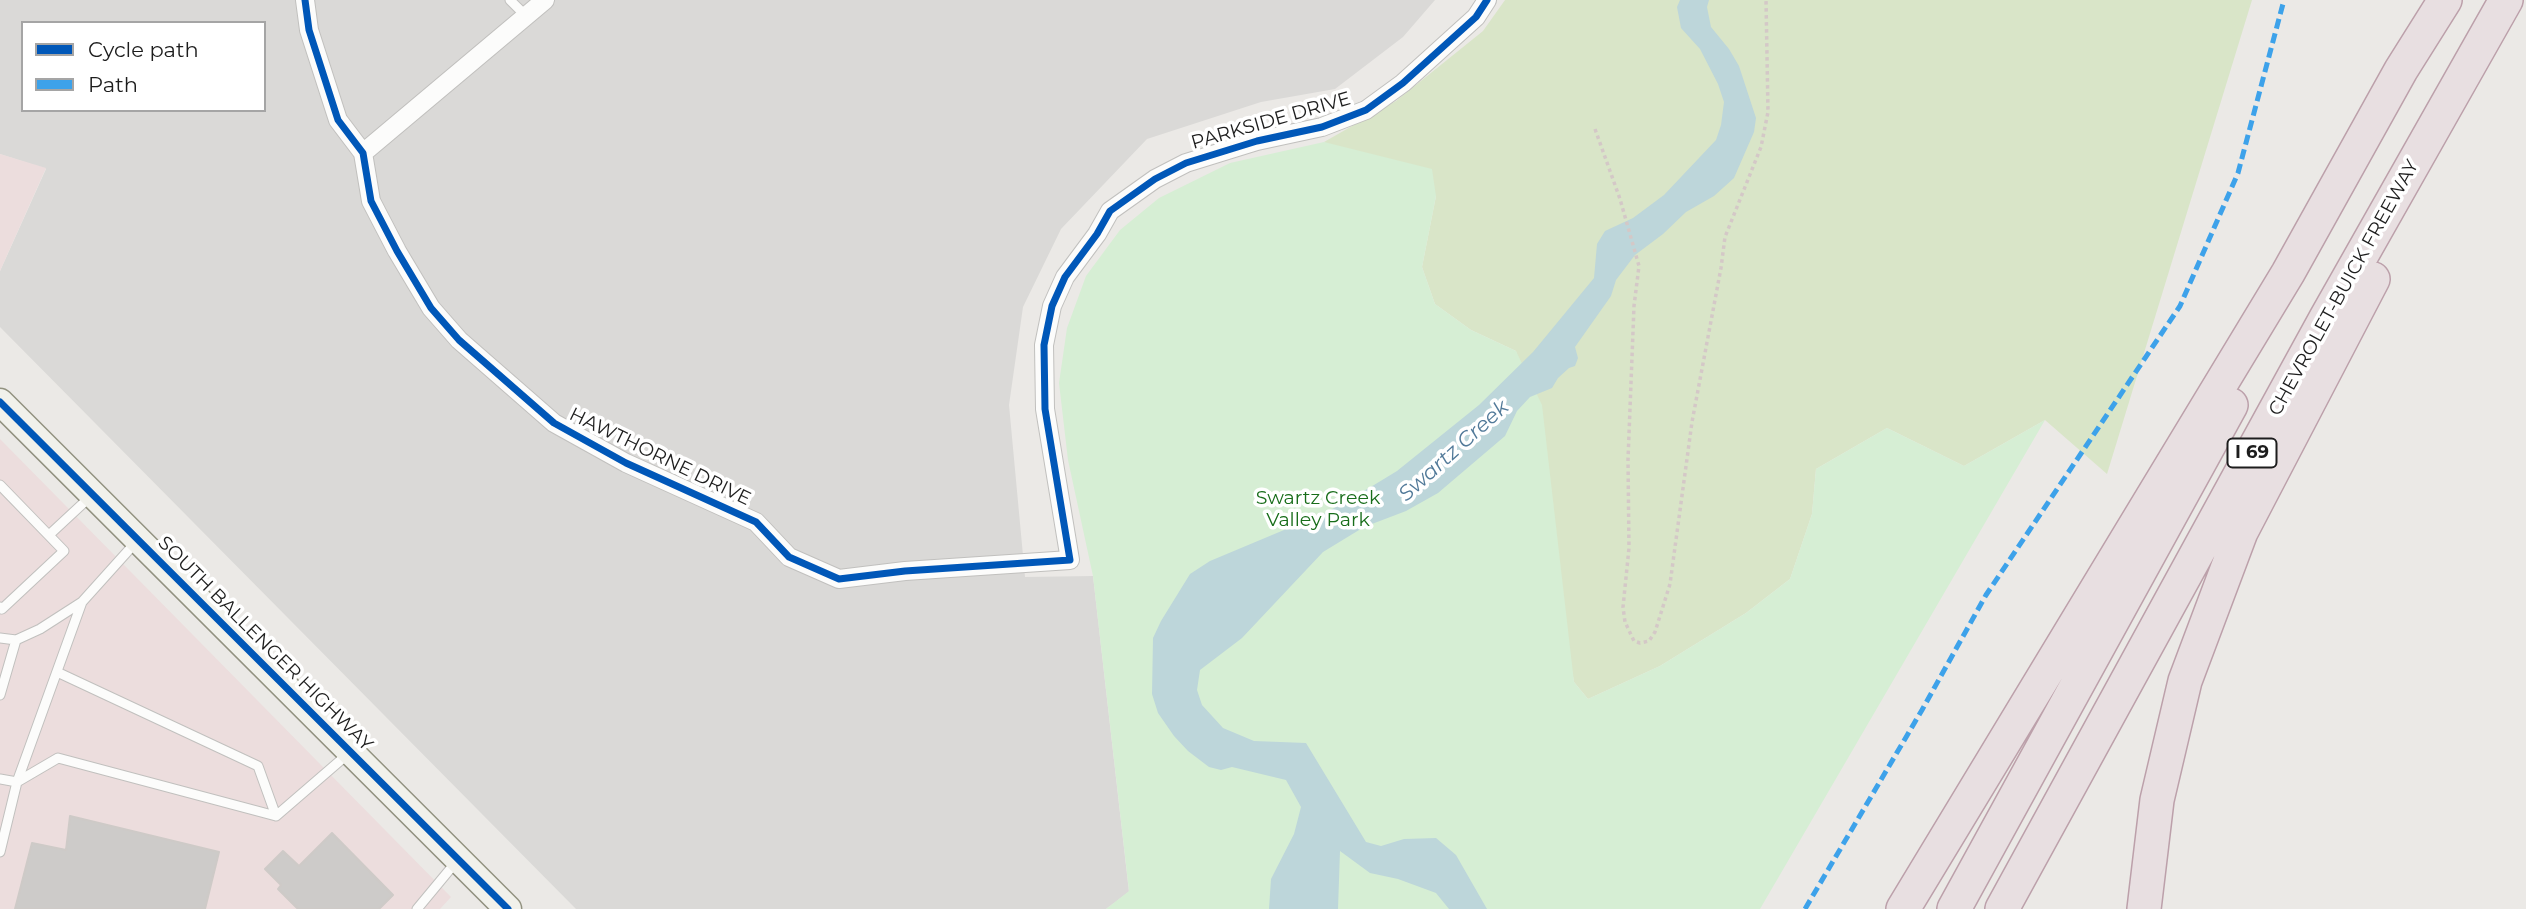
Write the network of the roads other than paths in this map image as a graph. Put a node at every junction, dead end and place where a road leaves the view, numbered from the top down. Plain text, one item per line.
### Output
1 (305, 0) edge
2 (510, 0) edge
3 (545, 0) edge
4 (1487, 0) edge
5 (2447, 0) edge
6 (2506, 0) edge
7 (2516, 0) edge
8 (526, 16) junction
9 (363, 153) junction
10 (0, 402) edge
11 (0, 413) edge
12 (25, 427) junction
13 (0, 485) edge
14 (93, 494) junction
15 (50, 536) junction
16 (138, 540) junction
17 (1070, 560) joint
18 (82, 602) junction
19 (0, 607) edge
20 (0, 638) edge
21 (16, 640) junction
22 (57, 671) junction
23 (0, 695) edge
24 (350, 752) junction
25 (0, 779) edge
26 (17, 782) junction
27 (275, 816) junction
28 (0, 852) edge
29 (458, 860) junction
30 (497, 903) edge
31 (417, 909) edge
32 (1903, 909) edge
33 (1954, 909) edge
34 (2002, 909) edge
35 (2144, 909) edge

1 - 9 street, HAWTHORNE DRIVE
2 - 8 lane
3 - 8 street
4 - 17 street, PARKSIDE DRIVE
5 - 32 highway
5 - 33 highway, I 69
6 - 34 highway, CHEVROLET-BUICK FREEWAY / I 69
7 - 35 highway
8 - 9 street
9 - 17 street, HAWTHORNE DRIVE
10 - 12 street, SOUTH BALLENGER HIGHWAY
11 - 12 street
12 - 14 street, SOUTH BALLENGER HIGHWAY
13 - 15 lane
14 - 15 lane
14 - 16 street, SOUTH BALLENGER HIGHWAY
15 - 19 lane
16 - 18 lane
16 - 24 street, SOUTH BALLENGER HIGHWAY
18 - 21 lane
18 - 22 lane
20 - 21 lane
21 - 23 lane
22 - 26 lane
22 - 27 lane
24 - 27 lane
24 - 29 street, SOUTH BALLENGER HIGHWAY
25 - 26 lane
26 - 27 lane
26 - 28 lane
29 - 30 street, SOUTH BALLENGER HIGHWAY
29 - 31 lane

